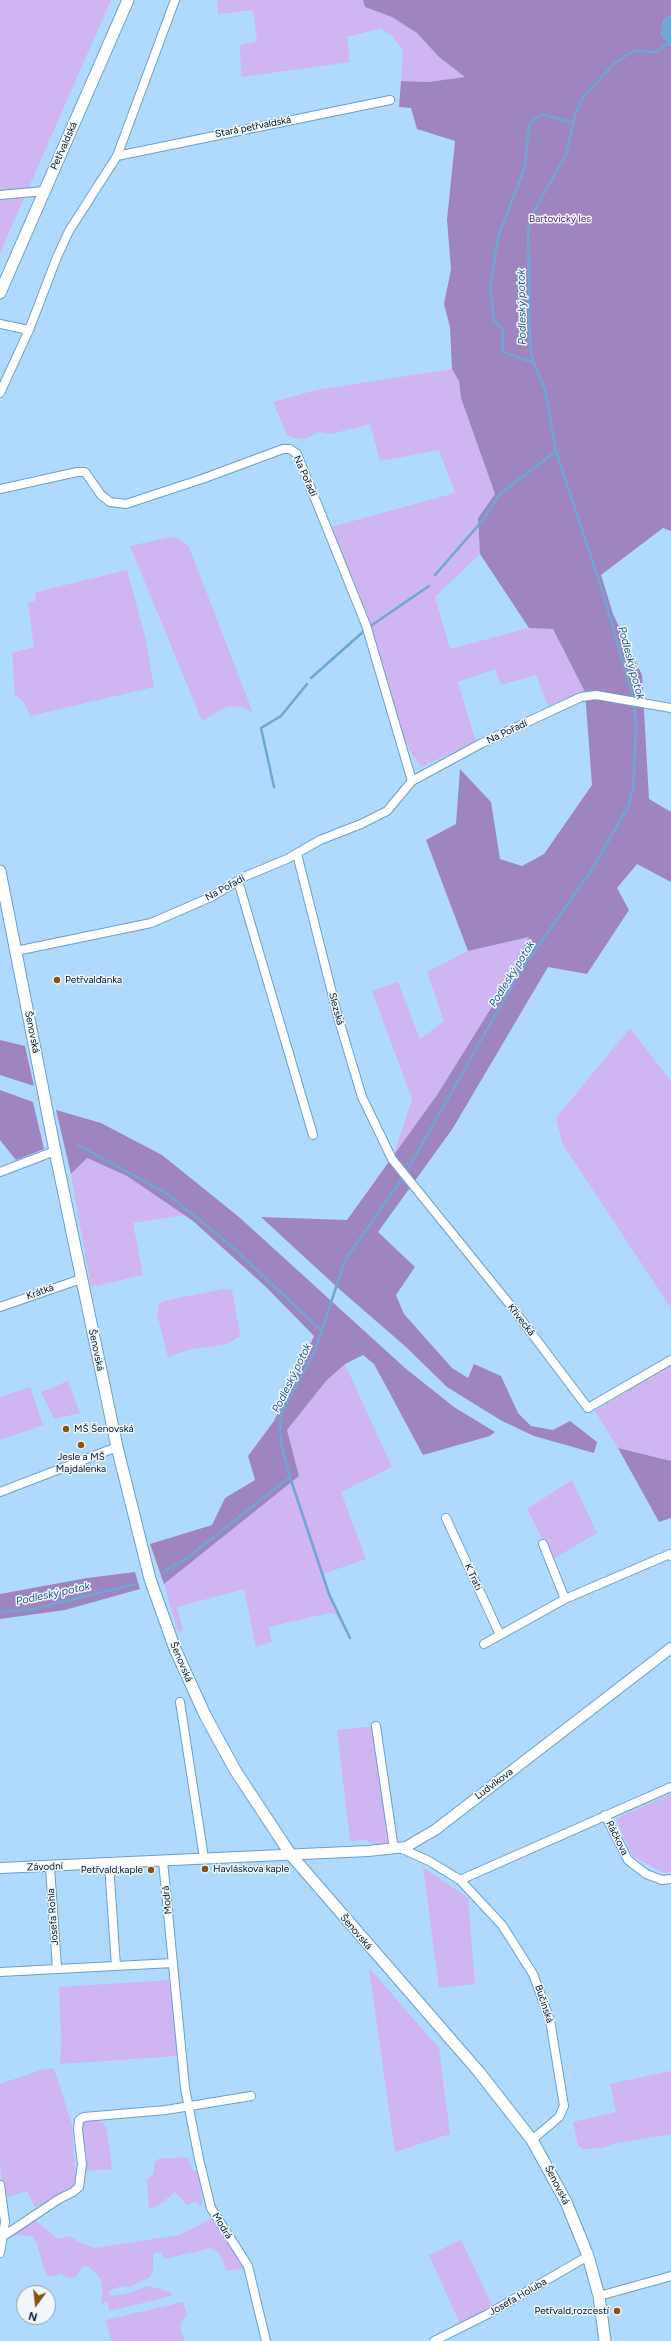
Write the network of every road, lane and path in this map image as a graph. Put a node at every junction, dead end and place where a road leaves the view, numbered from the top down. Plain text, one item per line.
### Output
1 (128, 0) edge
2 (175, 0) edge
3 (390, 100) dead end
4 (117, 156) junction
5 (44, 191) junction
6 (0, 195) edge
7 (0, 293) edge
8 (0, 324) edge
9 (29, 330) junction
10 (0, 393) edge
11 (0, 489) edge
12 (671, 708) edge
13 (412, 781) junction
14 (296, 854) junction
15 (0, 871) edge
16 (238, 881) junction
17 (16, 951) junction
18 (313, 1135) dead end
19 (54, 1151) junction
20 (392, 1159) joint
21 (0, 1172) edge
22 (81, 1279) junction
23 (0, 1307) edge
24 (671, 1360) edge
25 (117, 1447) junction
26 (0, 1492) edge
27 (446, 1518) dead end
28 (543, 1544) dead end
29 (670, 1555) edge
30 (565, 1599) junction
31 (500, 1635) junction
32 (484, 1644) dead end
33 (671, 1648) edge
34 (180, 1702) dead end
35 (376, 1726) dead end
36 (671, 1787) edge
37 (605, 1815) junction
38 (397, 1849) junction
39 (291, 1855) junction
40 (204, 1858) junction
41 (163, 1861) junction
42 (109, 1864) junction
43 (2, 1867) edge
44 (50, 1867) junction
45 (460, 1880) junction
46 (671, 1880) edge
47 (173, 1963) junction
48 (116, 1966) junction
49 (57, 1968) junction
50 (0, 1972) edge
51 (251, 2096) dead end
52 (188, 2107) junction
53 (532, 2140) junction
54 (0, 2185) edge
55 (5, 2235) junction
56 (0, 2253) edge
57 (588, 2256) junction
58 (671, 2276) edge
59 (599, 2296) junction
60 (447, 2338) edge
61 (266, 2341) edge
62 (434, 2341) edge
63 (605, 2341) edge

1 - 5 main road, Petřvaldská
2 - 4 street
3 - 4 street, Stará petřvaldská
4 - 9 street
5 - 6 street
5 - 7 main road, Petřvaldská
8 - 9 street
9 - 10 street
11 - 13 street, Na Pořadí
12 - 13 street, Na Pořadí
13 - 14 street, Na Pořadí
14 - 16 street, Na Pořadí
14 - 20 street, Slezská
15 - 17 main road, Šenovská
16 - 17 street, Na Pořadí
16 - 18 street
17 - 19 main road, Šenovská
19 - 21 street
19 - 22 main road, Šenovská
20 - 24 street, Křivecká
22 - 23 street, Krátká
22 - 25 main road, Šenovská
25 - 26 street
25 - 39 main road, Šenovská
27 - 31 street, K Trati
28 - 30 street
29 - 30 street
30 - 31 street
31 - 32 street
33 - 38 street, Ludvíkova
34 - 40 street
35 - 38 street
36 - 37 street
37 - 45 street
37 - 46 street, Ráčkova
38 - 39 street, Ludvíkova
38 - 45 street, Bučinská
39 - 40 street, Závodní
39 - 53 main road, Šenovská
40 - 41 street, Závodní
41 - 42 street, Závodní
41 - 47 street, Modrá
42 - 44 street, Závodní
42 - 48 street
43 - 44 street, Závodní
44 - 49 street, Josefa Rohla
45 - 53 street, Bučinská
47 - 48 street
47 - 52 street, Modrá
48 - 49 street
49 - 50 street
51 - 52 street
52 - 55 street
52 - 61 street, Modrá
53 - 57 main road, Šenovská
54 - 55 street
55 - 56 street
57 - 59 main road, Šenovská
57 - 60 street, Josefa Holuba
58 - 59 street
59 - 63 main road, Šenovská
60 - 62 street, Josefa Holuba

